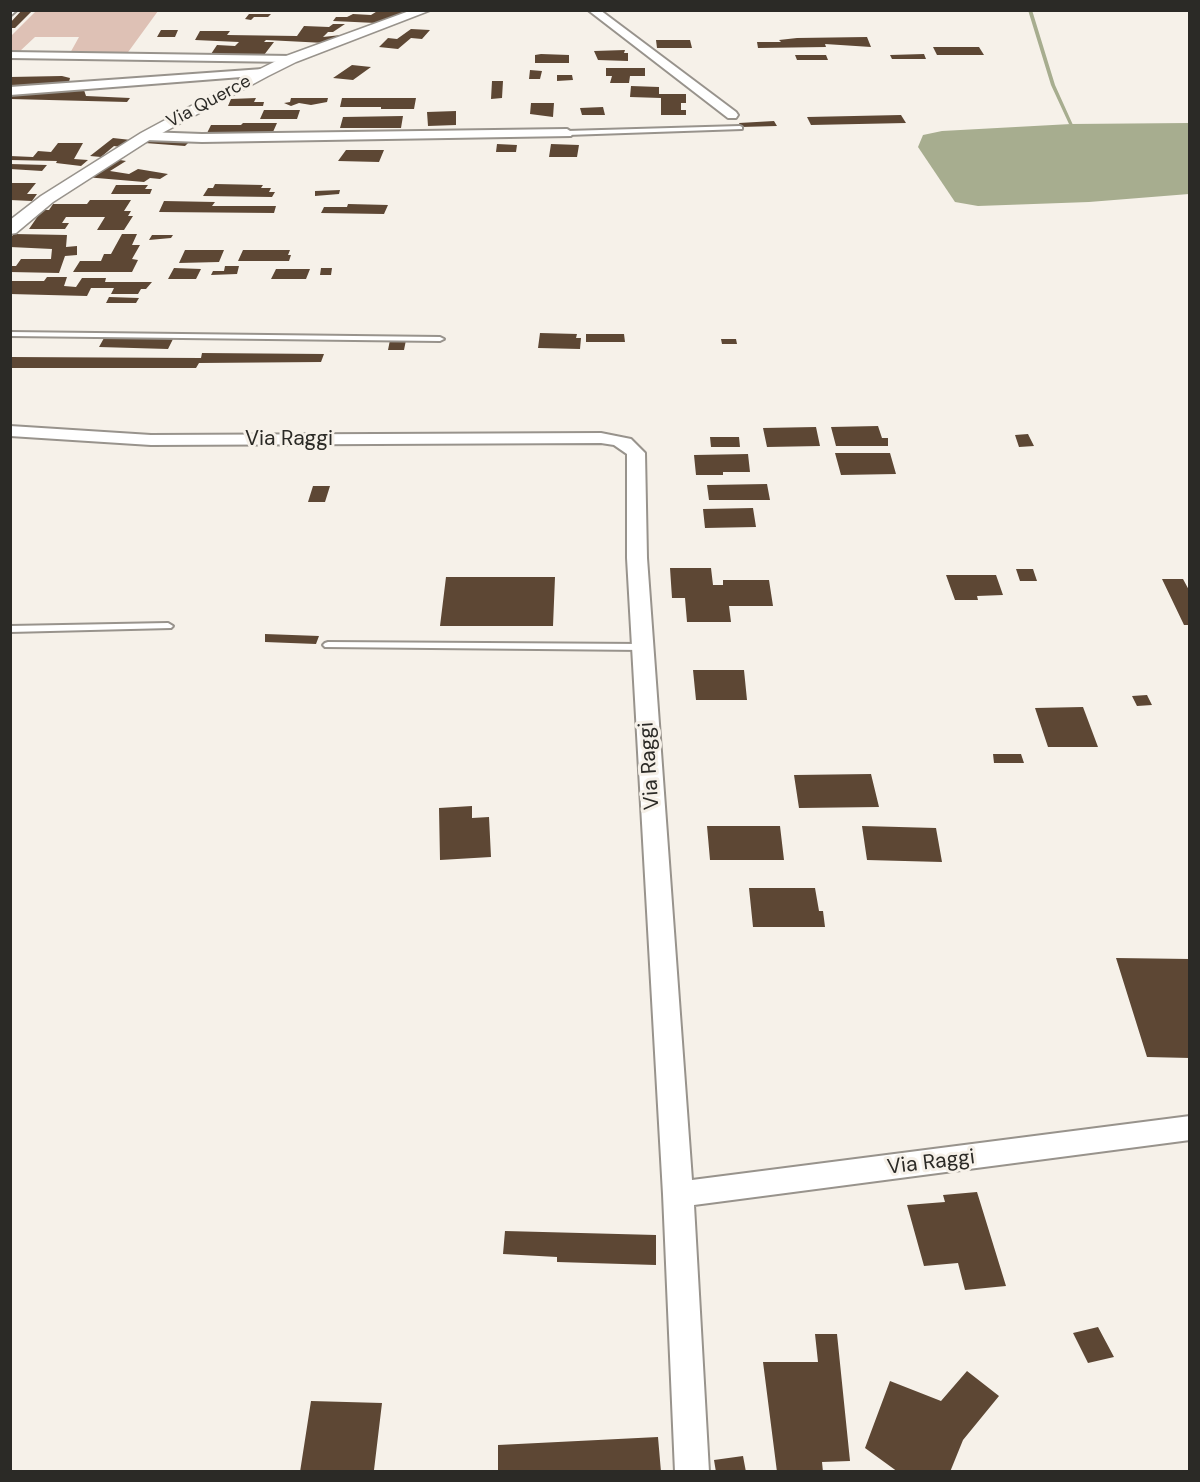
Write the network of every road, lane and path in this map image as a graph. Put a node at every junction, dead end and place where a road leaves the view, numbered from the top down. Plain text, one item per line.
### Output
1 (15, 10) edge
2 (426, 10) edge
3 (593, 10) edge
4 (10, 15) edge
5 (10, 55) edge
6 (291, 59) junction
7 (263, 73) junction
8 (10, 91) edge
9 (732, 115) dead end
10 (740, 128) dead end
11 (567, 133) joint
12 (146, 136) junction
13 (10, 229) edge
14 (10, 334) edge
15 (440, 339) dead end
16 (10, 431) edge
17 (168, 626) dead end
18 (10, 629) edge
19 (328, 645) dead end
20 (643, 647) junction
21 (1190, 1128) edge
22 (678, 1194) junction
23 (692, 1472) edge

1 - 4 lane
2 - 6 street, Via Querce
3 - 9 street
5 - 6 street
6 - 7 street, Via Querce
7 - 8 street
7 - 12 street, Via Querce
10 - 11 lane
11 - 12 street
12 - 13 street, Via Querce
14 - 15 lane
16 - 20 street, Via Raggi
17 - 18 lane
19 - 20 lane
20 - 22 street, Via Raggi
21 - 22 street, Via Raggi
22 - 23 street

